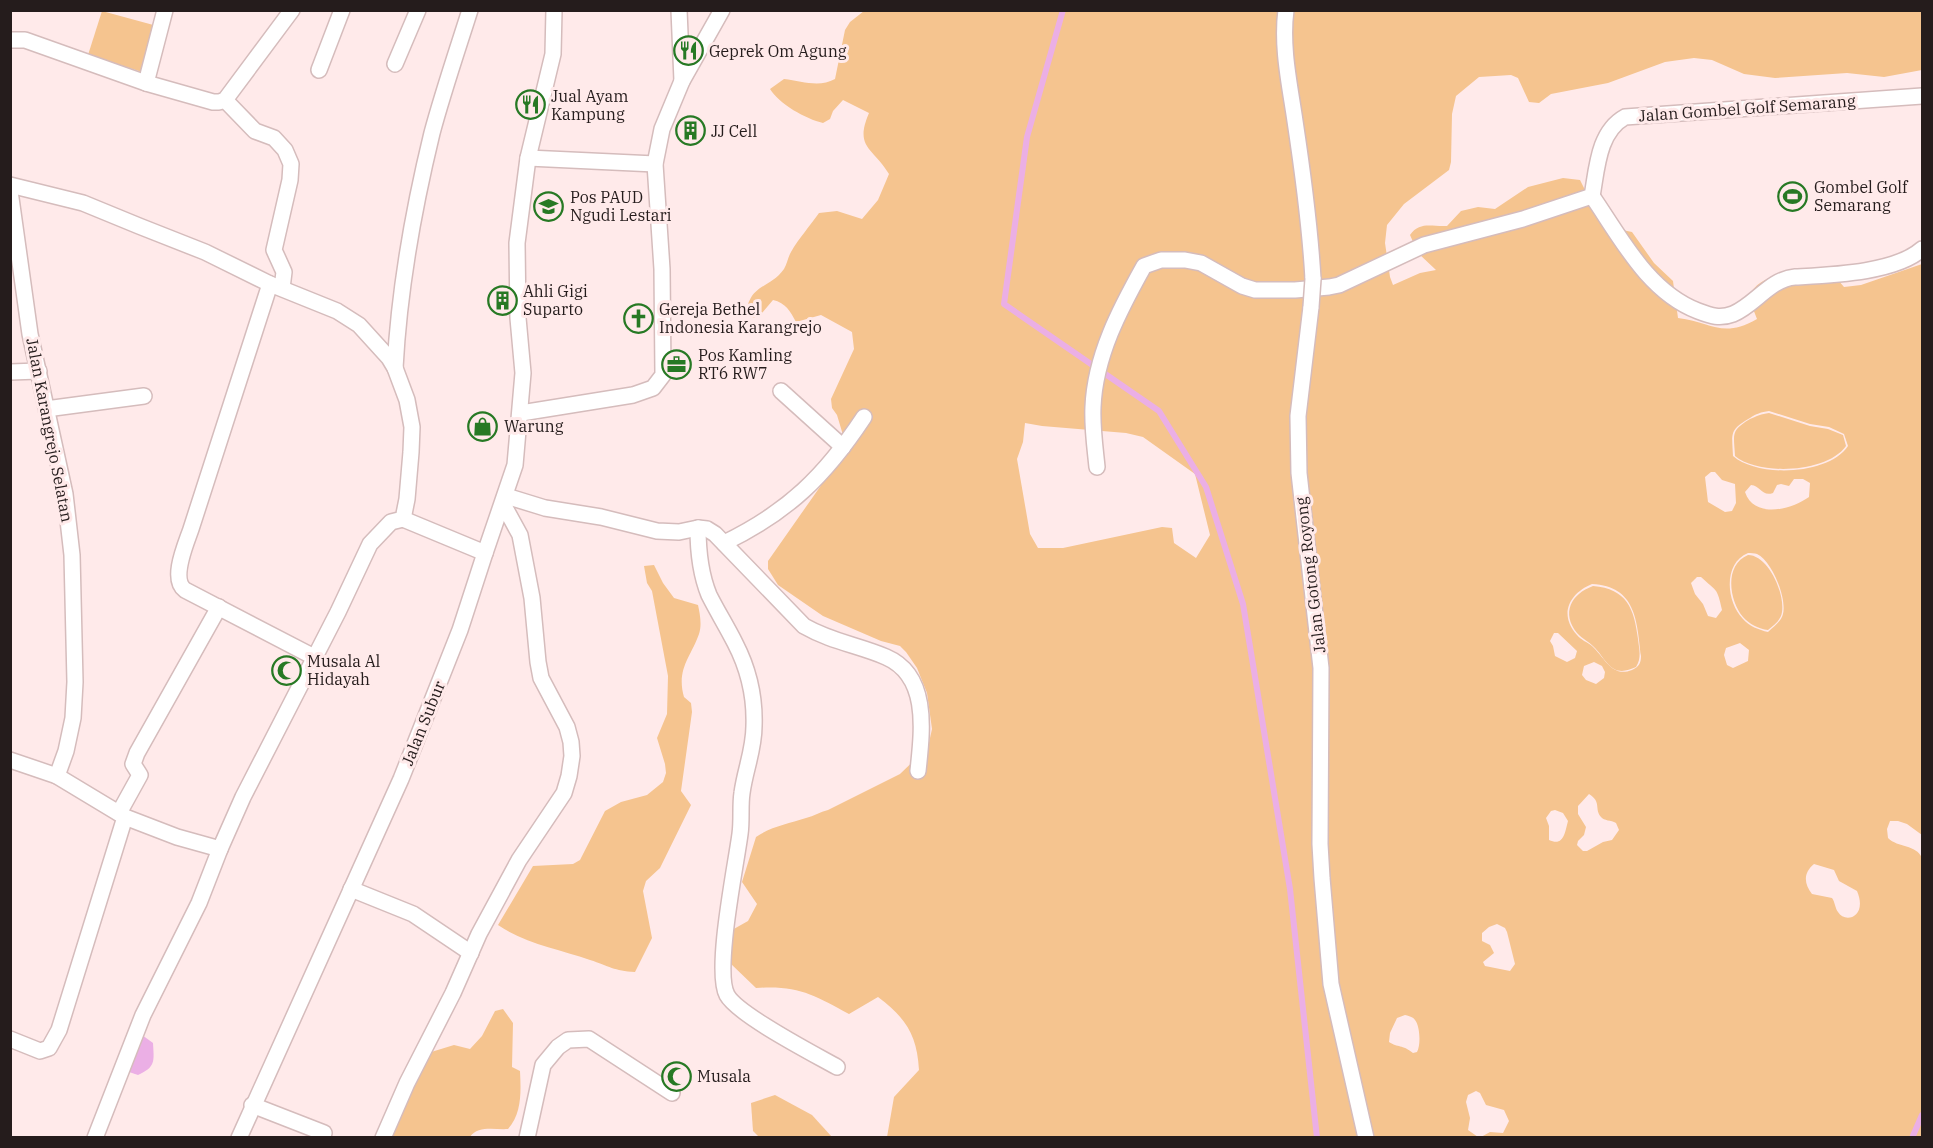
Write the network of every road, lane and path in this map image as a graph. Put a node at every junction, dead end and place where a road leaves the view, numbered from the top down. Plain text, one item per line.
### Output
1 (165, 10) edge
2 (292, 10) edge
3 (342, 10) edge
4 (418, 10) edge
5 (470, 10) edge
6 (554, 10) edge
7 (679, 10) edge
8 (722, 10) edge
9 (1286, 10) edge
10 (10, 40) edge
11 (395, 64) dead end
12 (320, 70) dead end
13 (682, 81) junction
14 (147, 83) junction
15 (1923, 96) edge
16 (225, 100) junction
17 (528, 158) junction
18 (655, 164) junction
19 (10, 185) edge
20 (10, 191) edge
21 (1592, 196) junction
22 (1923, 249) edge
23 (276, 286) junction
24 (395, 368) junction
25 (39, 371) junction
26 (10, 372) edge
27 (781, 391) dead end
28 (144, 396) dead end
29 (46, 409) junction
30 (521, 413) junction
31 (864, 417) dead end
32 (843, 447) junction
33 (1097, 467) dead end
34 (505, 500) junction
35 (402, 519) junction
36 (698, 528) junction
37 (724, 543) junction
38 (485, 553) junction
39 (219, 607) junction
40 (314, 657) junction
41 (10, 760) edge
42 (918, 771) dead end
43 (57, 776) junction
44 (122, 815) junction
45 (220, 849) junction
46 (351, 889) junction
47 (471, 953) junction
48 (10, 1039) edge
49 (837, 1067) dead end
50 (672, 1093) dead end
51 (252, 1106) junction
52 (324, 1133) dead end
53 (96, 1137) edge
54 (239, 1137) edge
55 (383, 1137) edge
56 (527, 1137) edge
57 (1366, 1137) edge

1 - 14 street
2 - 16 street
3 - 12 street
4 - 11 street
5 - 24 street
6 - 17 street
7 - 13 street
8 - 13 street
9 - 57 street, Jalan Gotong Royong, bridge
10 - 14 street
13 - 18 street
14 - 16 street
15 - 21 street, Jalan Gombel Golf Semarang
16 - 23 street
17 - 18 street
17 - 30 street
18 - 30 street
19 - 23 street
20 - 25 street, Jalan Karangrejo Selatan
21 - 22 street
21 - 33 street
23 - 24 street
23 - 39 street
24 - 35 street
25 - 26 street
25 - 29 street, Jalan Karangrejo Selatan
27 - 32 street
28 - 29 street
29 - 43 street, Jalan Karangrejo Selatan
30 - 34 street
31 - 32 street
32 - 37 street
34 - 36 street
34 - 38 street
34 - 47 street
35 - 38 street
35 - 40 street
36 - 37 street
36 - 49 street
37 - 42 street
38 - 46 street, Jalan Subur
39 - 40 street
39 - 44 street
40 - 45 street
41 - 43 street
43 - 44 street
44 - 45 street
44 - 48 street
45 - 53 street
46 - 47 street
46 - 51 street, Jalan Subur
47 - 55 street
50 - 56 street
51 - 52 street
51 - 54 street, Jalan Subur

